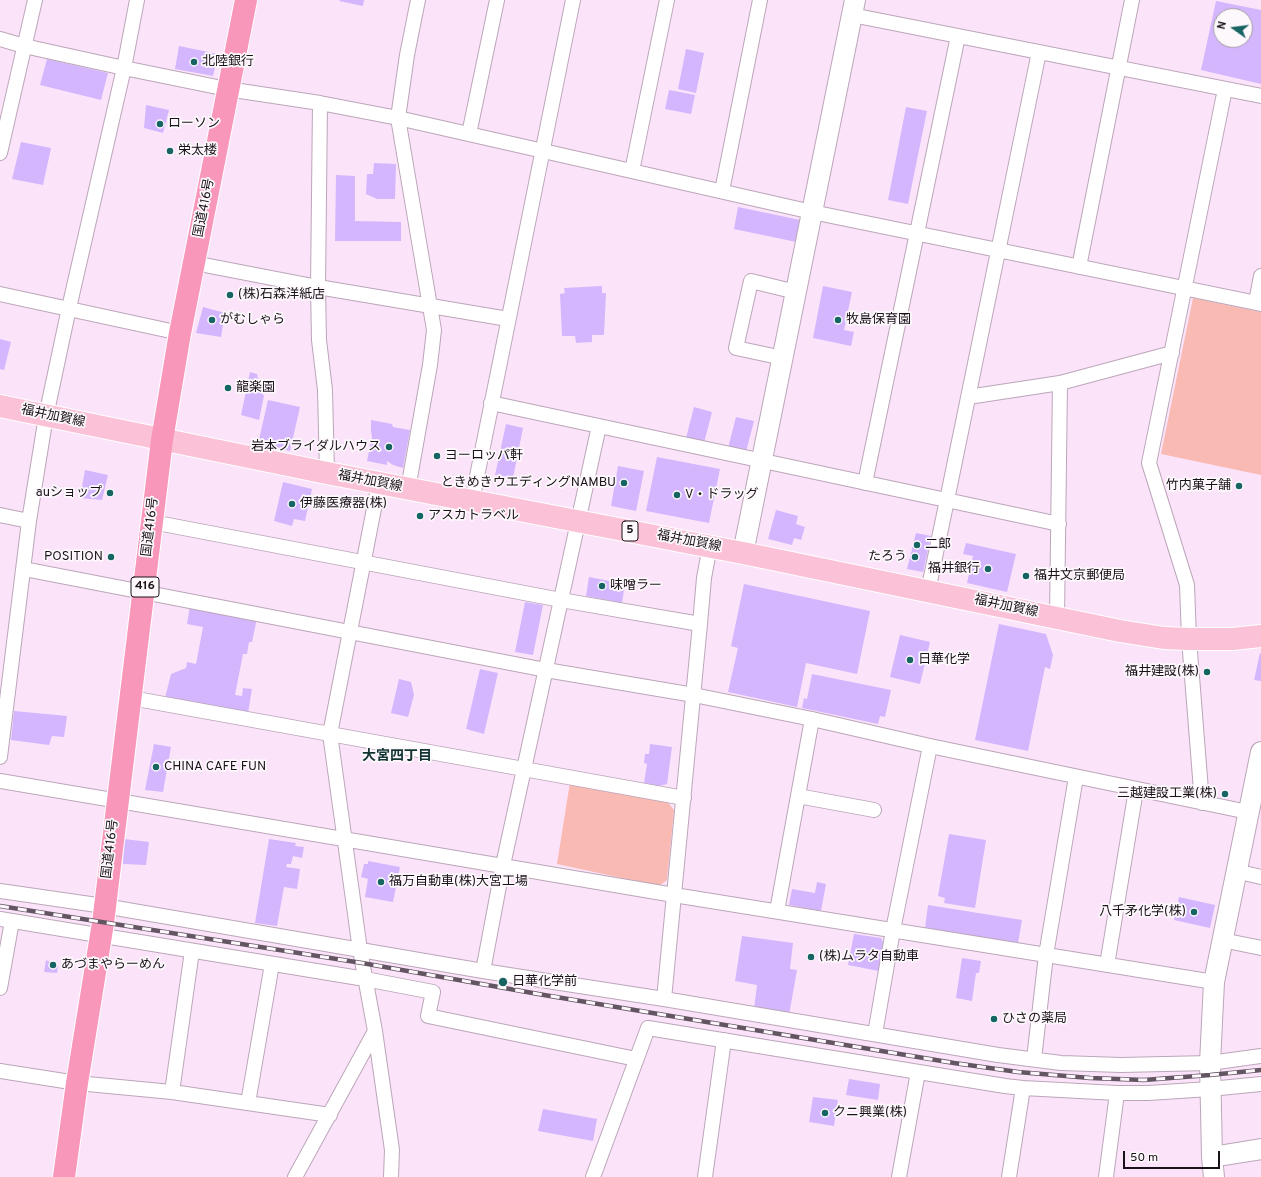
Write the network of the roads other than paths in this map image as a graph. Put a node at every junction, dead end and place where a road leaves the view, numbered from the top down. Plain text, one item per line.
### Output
1 (35, 0) edge
2 (137, 0) edge
3 (246, 0) edge
4 (418, 0) edge
5 (497, 0) edge
6 (571, 0) edge
7 (667, 0) edge
8 (760, 0) edge
9 (1132, 0) edge
10 (853, 7) edge
11 (958, 36) junction
12 (0, 39) edge
13 (24, 46) junction
14 (1039, 52) junction
15 (124, 68) junction
16 (1118, 68) junction
17 (228, 89) junction
18 (1225, 89) junction
19 (1261, 96) edge
20 (320, 104) junction
21 (398, 118) junction
22 (470, 134) junction
23 (543, 150) junction
24 (0, 152) edge
25 (632, 171) junction
26 (722, 191) junction
27 (812, 212) junction
28 (917, 234) junction
29 (999, 250) junction
30 (194, 263) junction
31 (1079, 266) junction
32 (1261, 276) edge
33 (318, 287) junction
34 (1185, 288) junction
35 (796, 292) junction
36 (0, 294) edge
37 (1258, 303) edge
38 (430, 306) junction
39 (69, 308) junction
40 (508, 319) junction
41 (180, 333) junction
42 (1172, 353) junction
43 (783, 358) junction
44 (1060, 384) junction
45 (968, 397) junction
46 (491, 403) junction
47 (0, 406) edge
48 (46, 416) junction
49 (599, 426) junction
50 (162, 440) junction
51 (762, 461) junction
52 (327, 473) junction
53 (378, 483) junction
54 (864, 483) junction
55 (408, 489) junction
56 (947, 500) junction
57 (472, 501) junction
58 (0, 515) edge
59 (29, 521) junction
60 (579, 521) junction
61 (152, 522) junction
62 (1059, 524) junction
63 (710, 546) junction
64 (743, 553) junction
65 (363, 562) junction
66 (24, 569) junction
67 (928, 591) junction
68 (144, 592) junction
69 (561, 600) junction
70 (1057, 618) junction
71 (700, 624) junction
72 (350, 632) junction
73 (1261, 636) edge
74 (1190, 639) junction
75 (546, 670) junction
76 (694, 695) junction
77 (131, 698) junction
78 (812, 719) junction
79 (330, 734) junction
80 (930, 746) junction
81 (1261, 752) edge
82 (0, 757) edge
83 (524, 769) junction
84 (1076, 776) junction
85 (0, 781) edge
86 (1136, 790) junction
87 (798, 796) junction
88 (684, 798) junction
89 (118, 800) junction
90 (1202, 803) junction
91 (874, 810) dead end
92 (1248, 812) junction
93 (345, 839) junction
94 (503, 865) junction
95 (1235, 871) junction
96 (1261, 877) edge
97 (0, 891) edge
98 (674, 895) junction
99 (104, 906) junction
100 (776, 911) junction
101 (6, 920) edge
102 (893, 930) junction
103 (101, 936) junction
104 (1222, 940) junction
105 (1261, 948) edge
106 (360, 950) junction
107 (192, 951) junction
108 (1046, 955) junction
109 (272, 964) junction
110 (1107, 965) junction
111 (483, 971) junction
112 (365, 979) junction
113 (1214, 982) junction
114 (0, 988) edge
115 (664, 999) junction
116 (374, 1031) junction
117 (875, 1034) junction
118 (724, 1040) junction
119 (1261, 1056) edge
120 (636, 1059) junction
121 (1034, 1059) junction
122 (1210, 1063) junction
123 (0, 1071) edge
124 (918, 1072) junction
125 (77, 1083) junction
126 (1261, 1084) edge
127 (1023, 1088) junction
128 (1210, 1089) junction
129 (172, 1092) junction
130 (1117, 1093) junction
131 (248, 1103) junction
132 (330, 1115) junction
133 (1261, 1149) edge
134 (1212, 1157) junction
135 (64, 1177) edge
136 (295, 1177) edge
137 (391, 1177) edge
138 (593, 1177) edge
139 (705, 1177) edge
140 (899, 1177) edge
141 (1009, 1177) edge
142 (1106, 1177) edge
143 (1208, 1177) edge
144 (1214, 1177) edge

1 - 13 street
2 - 15 street
3 - 17 highway, 国道416号 / 416
4 - 21 street
5 - 22 street
6 - 23 street
7 - 25 street
8 - 26 street
9 - 16 street
10 - 11 street
10 - 27 street
11 - 14 street
11 - 28 street
12 - 13 street
13 - 15 street
13 - 24 street
14 - 16 street
14 - 29 street
15 - 17 street
15 - 39 street
16 - 18 street
16 - 31 street
17 - 20 street
17 - 30 highway, 国道416号 / 416
18 - 19 street
18 - 34 street
20 - 21 street
20 - 33 street
21 - 22 street
21 - 38 street
22 - 23 street
23 - 25 street
23 - 40 street
25 - 26 street
26 - 27 street
27 - 28 street
27 - 35 street
28 - 29 street
28 - 54 street
29 - 31 street
29 - 45 street
30 - 33 street
30 - 41 highway, 国道416号 / 416
31 - 34 street
32 - 37 street
33 - 38 street
33 - 52 street
34 - 37 street
34 - 42 street
35 - 43 street
35 - 43 street
36 - 39 street
38 - 40 street
38 - 55 street
39 - 41 street
39 - 48 street
40 - 46 street
41 - 50 highway, 国道416号 / 416
42 - 44 street
42 - 74 street
43 - 51 street
44 - 45 street
44 - 62 street
45 - 56 street
46 - 49 street
46 - 57 street
47 - 48 main road, 福井加賀線 / 5
48 - 50 main road, 福井加賀線 / 5
48 - 59 street
49 - 51 street
49 - 60 street
50 - 52 main road, 福井加賀線 / 5
50 - 61 highway, 国道416号 / 416
51 - 54 street
51 - 64 street
52 - 53 main road, 福井加賀線 / 5
53 - 55 main road, 福井加賀線 / 5
53 - 65 street
54 - 56 street
55 - 57 main road, 福井加賀線 / 5
56 - 62 street
56 - 67 street
57 - 60 main road, 福井加賀線 / 5
58 - 59 street
59 - 66 street
60 - 63 main road, 福井加賀線 / 5
60 - 69 street
61 - 65 street
61 - 68 highway, 国道416号 / 416
62 - 70 street
63 - 64 main road, 福井加賀線 / 5
63 - 71 street
64 - 67 main road, 福井加賀線 / 5
65 - 69 street
65 - 72 street
66 - 68 street
66 - 82 street
67 - 70 main road, 福井加賀線 / 5
68 - 72 street
68 - 77 highway, 国道416号 / 416
69 - 71 street
69 - 75 street
70 - 74 main road, 福井加賀線 / 5
71 - 76 street
72 - 75 street
72 - 79 street
73 - 74 main road, 福井加賀線 / 5
74 - 90 street
75 - 76 street
75 - 83 street
76 - 78 street
76 - 88 street
77 - 79 street
77 - 89 highway, 国道416号 / 416
78 - 80 street
78 - 87 street
79 - 83 street
79 - 93 street
80 - 84 street
80 - 102 street
81 - 92 street
83 - 88 street
83 - 94 street
84 - 86 street
84 - 108 street
85 - 89 street
86 - 90 street
86 - 110 street
87 - 91 street
87 - 100 street
88 - 98 street
89 - 93 street
89 - 99 highway, 国道416号 / 416
90 - 92 street
92 - 95 street
93 - 94 street
93 - 106 street
94 - 98 street
94 - 111 street
95 - 96 street
95 - 104 street
97 - 99 street
98 - 100 street
98 - 115 street
99 - 103 highway, 国道416号 / 416
99 - 106 street
100 - 102 street
101 - 103 street
101 - 114 street
102 - 108 street
102 - 117 street
103 - 107 street
103 - 125 highway, 国道416号 / 416
104 - 105 street
104 - 113 street
106 - 111 street
106 - 112 street
107 - 109 street
107 - 129 street
108 - 110 street
108 - 121 street
109 - 112 street
109 - 131 street
110 - 113 street
111 - 115 street
112 - 116 street
112 - 120 street
113 - 122 street
115 - 117 street
116 - 132 street
116 - 137 street
117 - 121 street
118 - 120 street
118 - 124 street
118 - 139 street
119 - 122 street
120 - 138 street
121 - 122 street
122 - 128 street
123 - 125 street
124 - 127 street
124 - 140 street
125 - 129 street
125 - 135 highway, 国道416号 / 416
126 - 128 street
127 - 130 street
127 - 141 street
128 - 130 street
128 - 134 street
129 - 131 street
130 - 142 street
131 - 132 street
132 - 136 street
133 - 134 street
134 - 143 street
134 - 144 street

